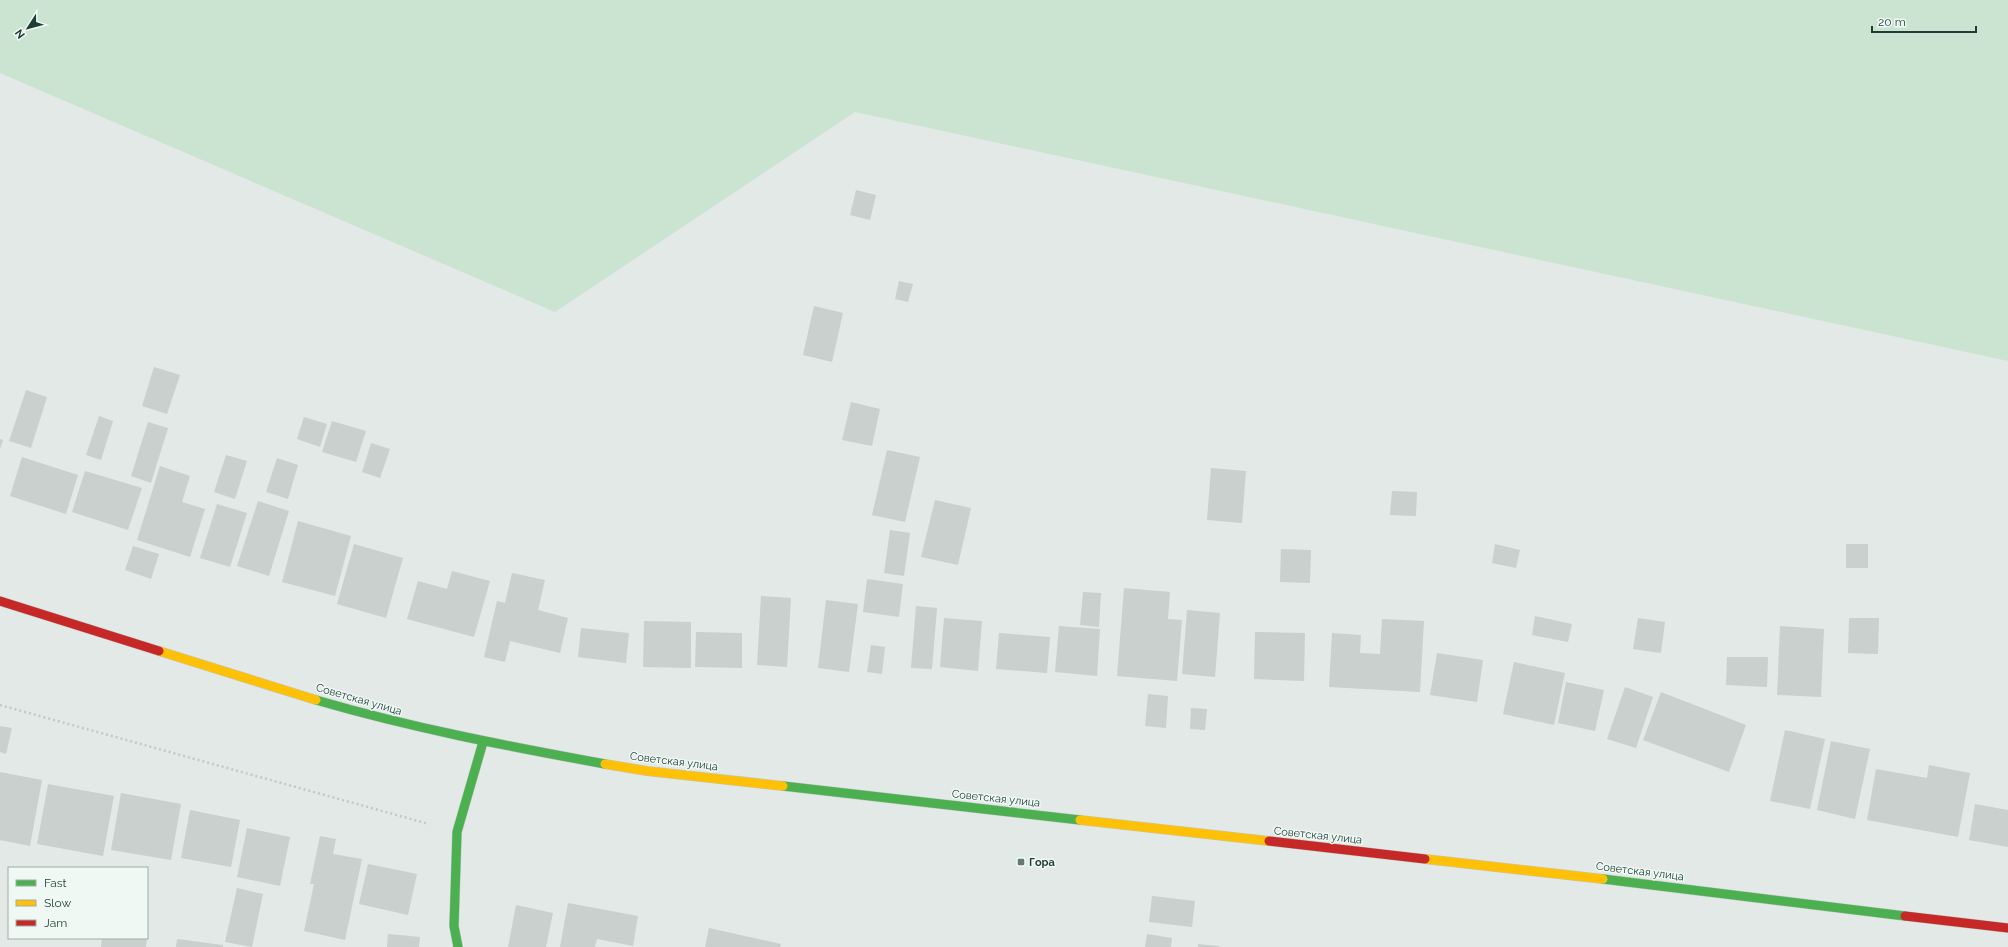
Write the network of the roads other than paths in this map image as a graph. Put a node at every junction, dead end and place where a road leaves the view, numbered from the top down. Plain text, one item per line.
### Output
1 (0, 601) edge
2 (483, 742) junction
3 (2008, 928) edge
4 (458, 947) edge

1 - 2 main road, Советская улица
2 - 3 main road, Советская улица
2 - 4 main road

